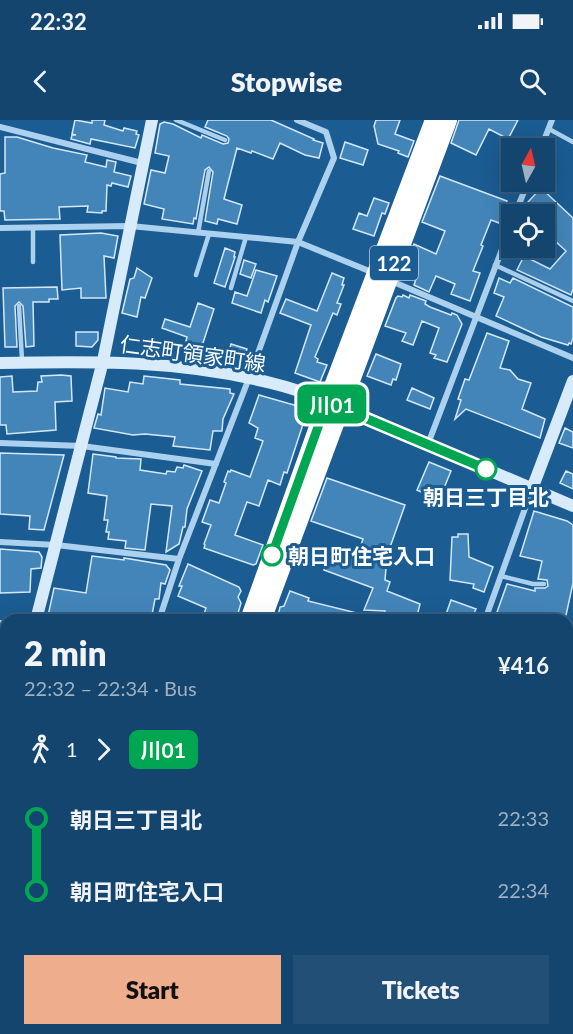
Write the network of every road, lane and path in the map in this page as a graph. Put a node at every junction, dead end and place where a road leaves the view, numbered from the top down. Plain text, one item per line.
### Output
1 (152, 120) edge
2 (176, 120) edge
3 (297, 120) edge
4 (434, 120) edge
5 (448, 120) edge
6 (552, 120) edge
7 (0, 127) edge
8 (549, 129) junction
9 (545, 138) edge
10 (225, 140) dead end
11 (573, 142) edge
12 (142, 163) junction
13 (210, 171) dead end
14 (130, 226) junction
15 (0, 228) edge
16 (33, 228) junction
17 (198, 232) junction
18 (209, 234) junction
19 (246, 237) junction
20 (298, 242) junction
21 (501, 250) edge
22 (33, 262) dead end
23 (495, 265) junction
24 (196, 275) dead end
25 (381, 276) junction
26 (231, 288) dead end
27 (573, 301) edge
28 (19, 306) dead end
29 (474, 316) junction
30 (573, 358) edge
31 (103, 361) junction
32 (0, 363) edge
33 (22, 363) junction
34 (249, 378) junction
35 (573, 381) edge
36 (334, 405) junction
37 (0, 443) edge
38 (428, 444) junction
39 (82, 446) junction
40 (216, 464) junction
41 (532, 489) junction
42 (573, 506) edge
43 (0, 542) edge
44 (56, 545) junction
45 (179, 559) junction
46 (501, 576) junction
47 (544, 584) dead end
48 (38, 614) edge
49 (161, 614) edge
50 (251, 614) edge
51 (264, 614) edge
52 (488, 614) edge

1 - 12 street
2 - 10 lane
3 - 20 street
4 - 25 highway, 122
5 - 25 highway, 122
6 - 8 street
7 - 12 street
8 - 9 street
8 - 11 lane
12 - 14 street
13 - 17 lane
14 - 16 street
14 - 17 street
14 - 31 street
15 - 16 street
16 - 22 lane
17 - 18 street
18 - 19 street
18 - 24 lane
19 - 20 street
19 - 26 lane
20 - 25 street
20 - 34 street
21 - 23 street
23 - 27 lane
23 - 29 street
25 - 29 street
25 - 36 highway, 122
28 - 33 lane
29 - 30 street
29 - 38 street
31 - 33 street, 仁志町領家町線
31 - 34 street, 仁志町領家町線
31 - 39 street
32 - 33 street, 仁志町領家町線
34 - 36 street, 仁志町領家町線
34 - 40 street
35 - 41 street
36 - 38 street, 仁志町領家町線
36 - 50 highway, 122
36 - 51 highway, 122
37 - 39 street
38 - 41 street, 仁志町領家町線
39 - 40 street
39 - 44 street
40 - 45 street
41 - 42 street, 仁志町領家町線
41 - 46 street
43 - 44 street
44 - 45 street
44 - 48 street
45 - 49 street
46 - 47 lane
46 - 52 street

